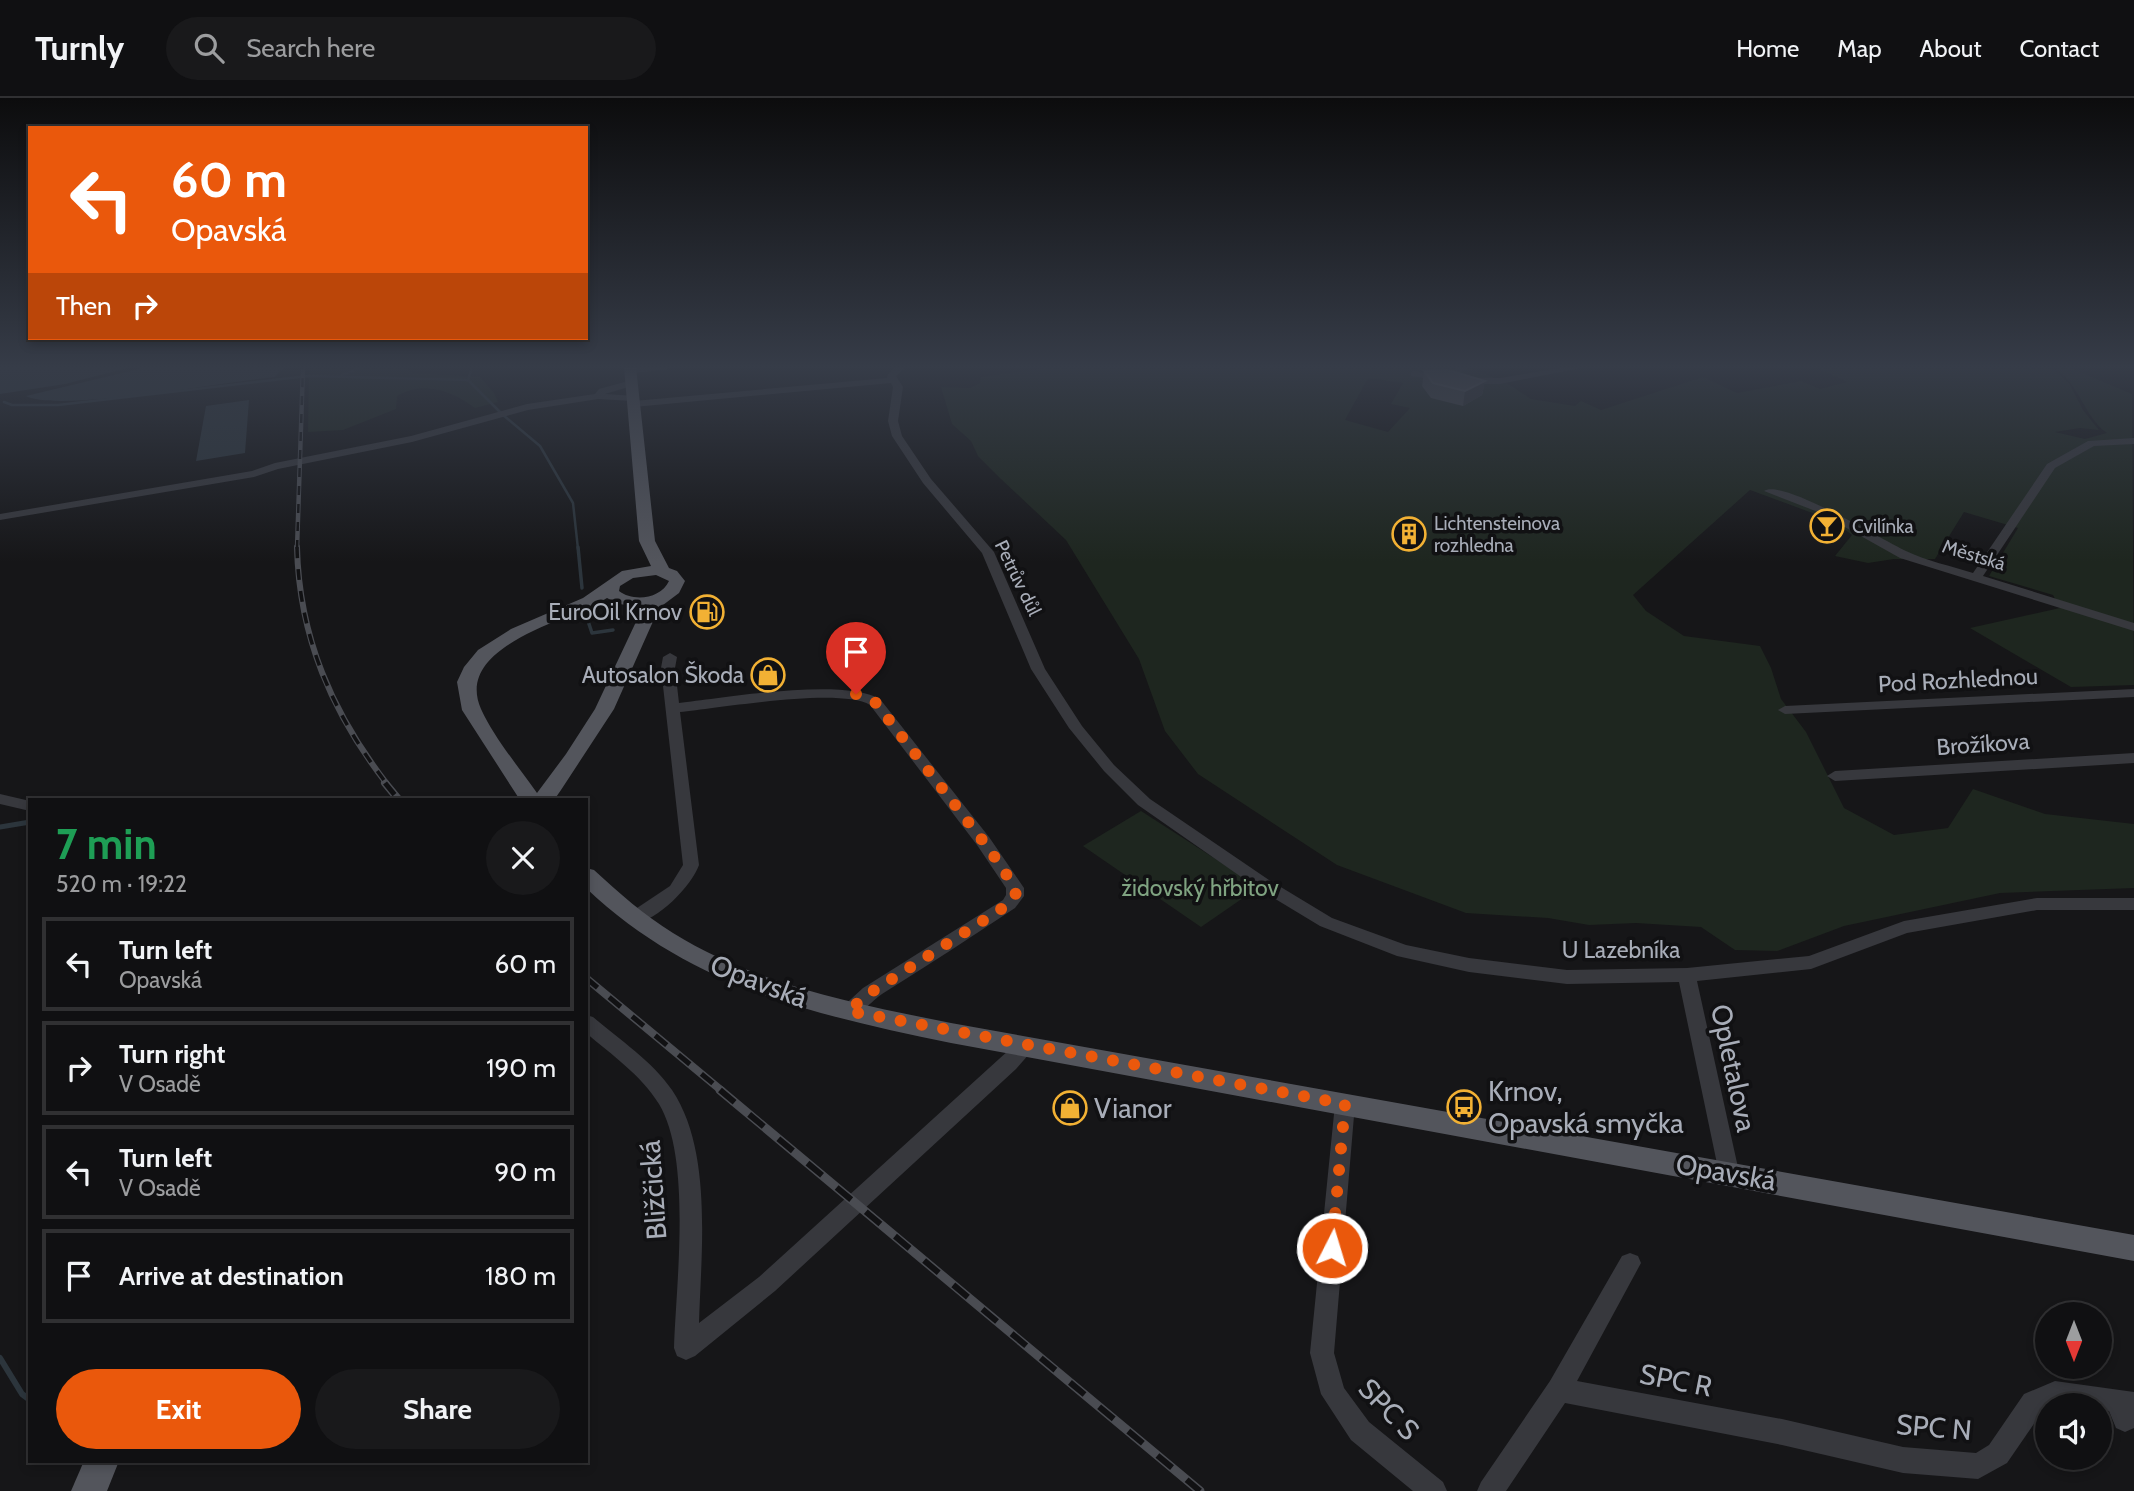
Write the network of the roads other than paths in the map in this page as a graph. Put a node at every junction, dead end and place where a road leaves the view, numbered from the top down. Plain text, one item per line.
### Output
1 (439, 432) edge
2 (637, 432) edge
3 (897, 432) edge
4 (2134, 441) edge
5 (1770, 491) dead end
6 (0, 517) edge
7 (647, 541) junction
8 (662, 571) junction
9 (634, 572) junction
10 (1977, 576) junction
11 (619, 597) junction
12 (657, 598) junction
13 (2134, 627) edge
14 (637, 632) junction
15 (670, 657) dead end
16 (2134, 694) edge
17 (673, 708) junction
18 (1785, 710) dead end
19 (2134, 758) edge
20 (1835, 776) dead end
21 (530, 798) edge
22 (544, 798) edge
23 (0, 799) edge
24 (1144, 802) joint
25 (28, 806) edge
26 (588, 877) edge
27 (2134, 904) edge
28 (634, 918) junction
29 (1687, 975) junction
30 (848, 1011) junction
31 (588, 1024) edge
32 (1027, 1045) junction
33 (1345, 1104) junction
34 (1728, 1172) junction
35 (2134, 1248) edge
36 (1630, 1263) dead end
37 (1559, 1390) junction
38 (2125, 1408) edge
39 (1782, 1432) joint
40 (101, 1463) edge
41 (89, 1491) edge
42 (1434, 1491) edge
43 (1490, 1491) edge

1 - 6 street
2 - 7 main road
3 - 24 street, Petrův důl
4 - 10 street
5 - 10 street, Městská
7 - 8 main road
7 - 9 main road
8 - 9 main road
8 - 12 main road
9 - 11 main road
10 - 13 street, Městská
11 - 12 main road
11 - 14 main road
11 - 21 main road
12 - 14 main road
14 - 22 main road
15 - 17 street
16 - 18 street, Pod Rozhlednou
17 - 28 street
17 - 30 street
19 - 20 street, Brožíkova
23 - 25 street
24 - 29 street, U Lazebníka
26 - 28 main road, Opavská
27 - 29 street, U Lazebníka
28 - 30 main road, Opavská
29 - 34 street, Opletalova
30 - 32 main road, Opavská
31 - 32 street, Bližčická
32 - 33 main road, Opavská
33 - 34 main road, Opavská
33 - 42 street, SPC S
34 - 35 main road, Opavská
36 - 37 street
37 - 39 street, SPC R
37 - 43 street
38 - 39 street, SPC N
40 - 41 main road

